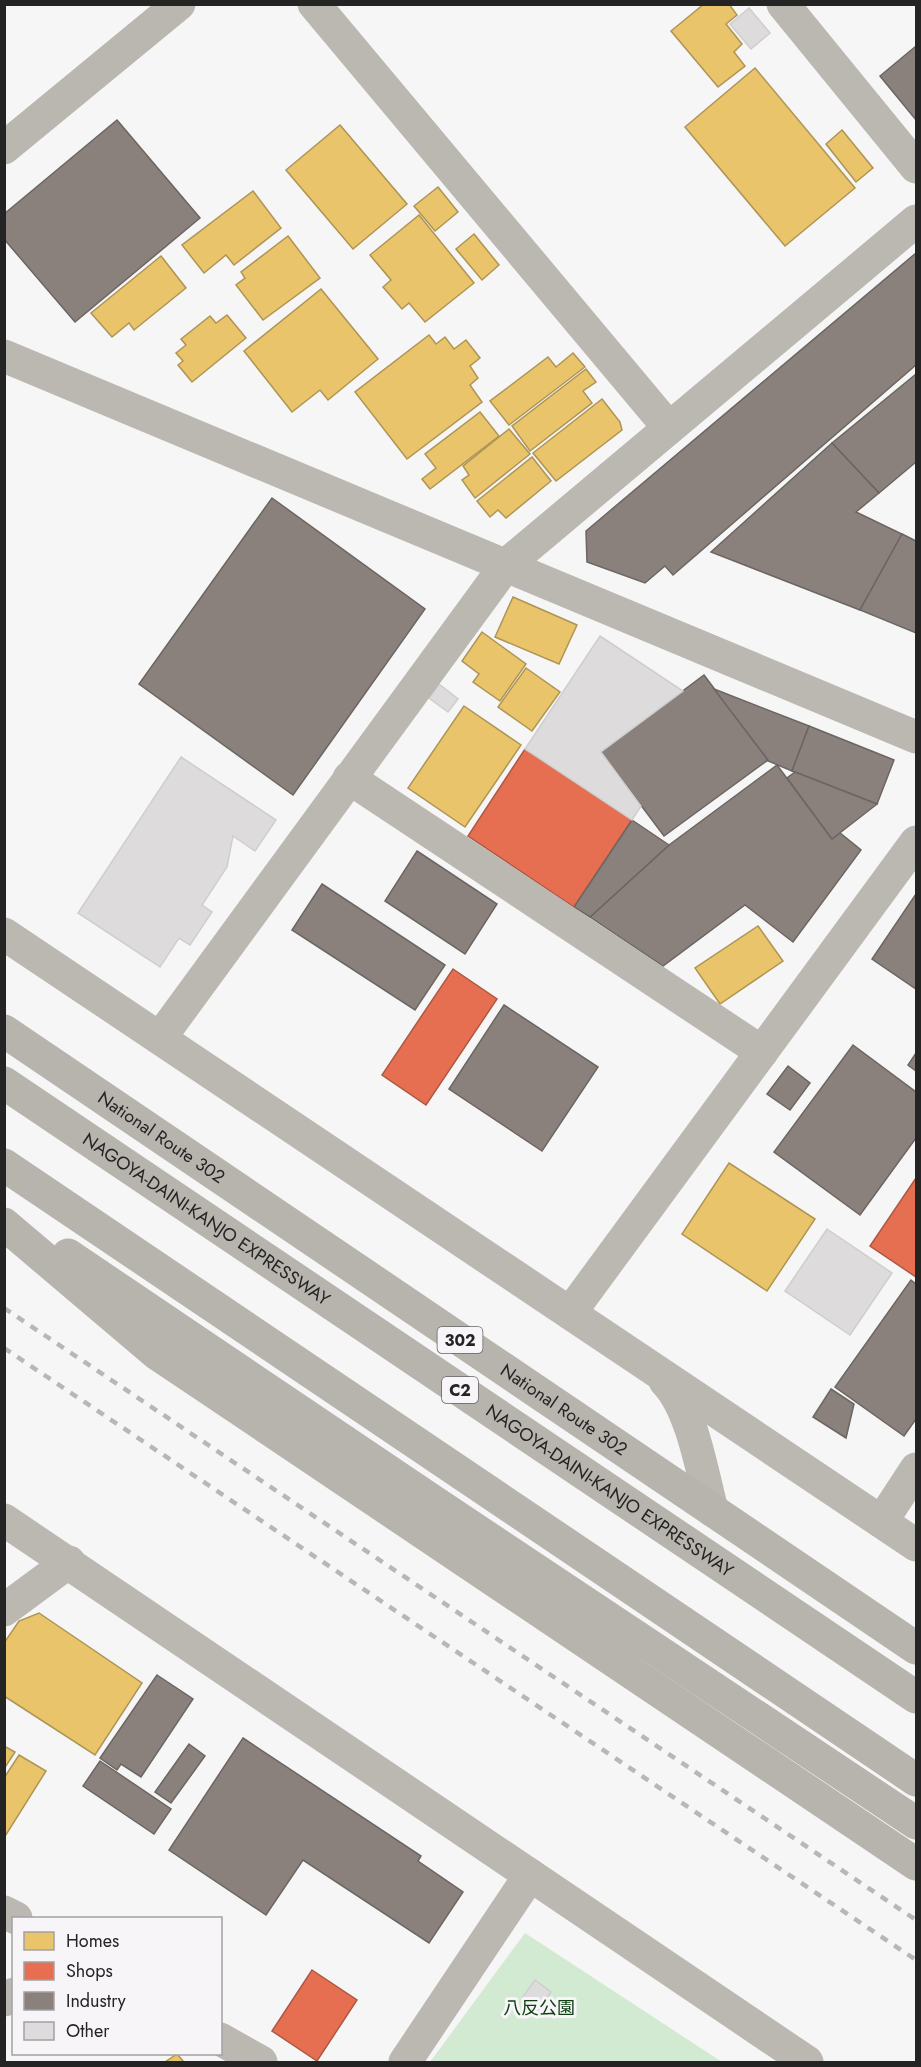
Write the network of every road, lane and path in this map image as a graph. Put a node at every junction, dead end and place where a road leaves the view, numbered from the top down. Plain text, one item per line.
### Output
1 (179, 4) edge
2 (314, 4) edge
3 (783, 4) edge
4 (4, 148) edge
5 (916, 167) edge
6 (916, 221) edge
7 (4, 356) edge
8 (669, 428) junction
9 (506, 565) junction
10 (916, 737) edge
11 (349, 778) junction
12 (916, 842) edge
13 (4, 934) edge
14 (4, 1031) edge
15 (160, 1038) junction
16 (762, 1052) junction
17 (4, 1083) edge
18 (4, 1165) edge
19 (4, 1212) edge
20 (4, 1224) edge
21 (570, 1313) junction
22 (651, 1367) junction
23 (916, 1470) edge
24 (712, 1510) junction
25 (4, 1520) edge
26 (882, 1521) junction
27 (916, 1545) edge
28 (69, 1562) junction
29 (4, 1610) edge
30 (916, 1648) edge
31 (916, 1697) edge
32 (916, 1780) edge
33 (916, 1823) edge
34 (916, 1864) edge
35 (530, 1875) junction
36 (222, 2040) edge
37 (261, 2062) edge
38 (405, 2062) edge
39 (807, 2062) edge

1 - 4 street
2 - 8 street
3 - 5 street
6 - 8 street
7 - 9 street
8 - 9 street
9 - 10 street
9 - 11 street
11 - 15 street
11 - 16 street
12 - 16 street
13 - 15 street
14 - 24 highway, National Route 302 / 302
15 - 21 street
16 - 21 street
17 - 31 highway, NAGOYA-DAINI-KANJO EXPRESSWAY / C2
18 - 32 highway
19 - 33 highway
20 - 34 highway
21 - 22 street
22 - 24 street
22 - 26 street
23 - 26 street
24 - 30 highway, National Route 302 / 302
25 - 28 street
26 - 27 street
28 - 29 street
28 - 35 street
35 - 38 street
35 - 39 street
36 - 37 street

